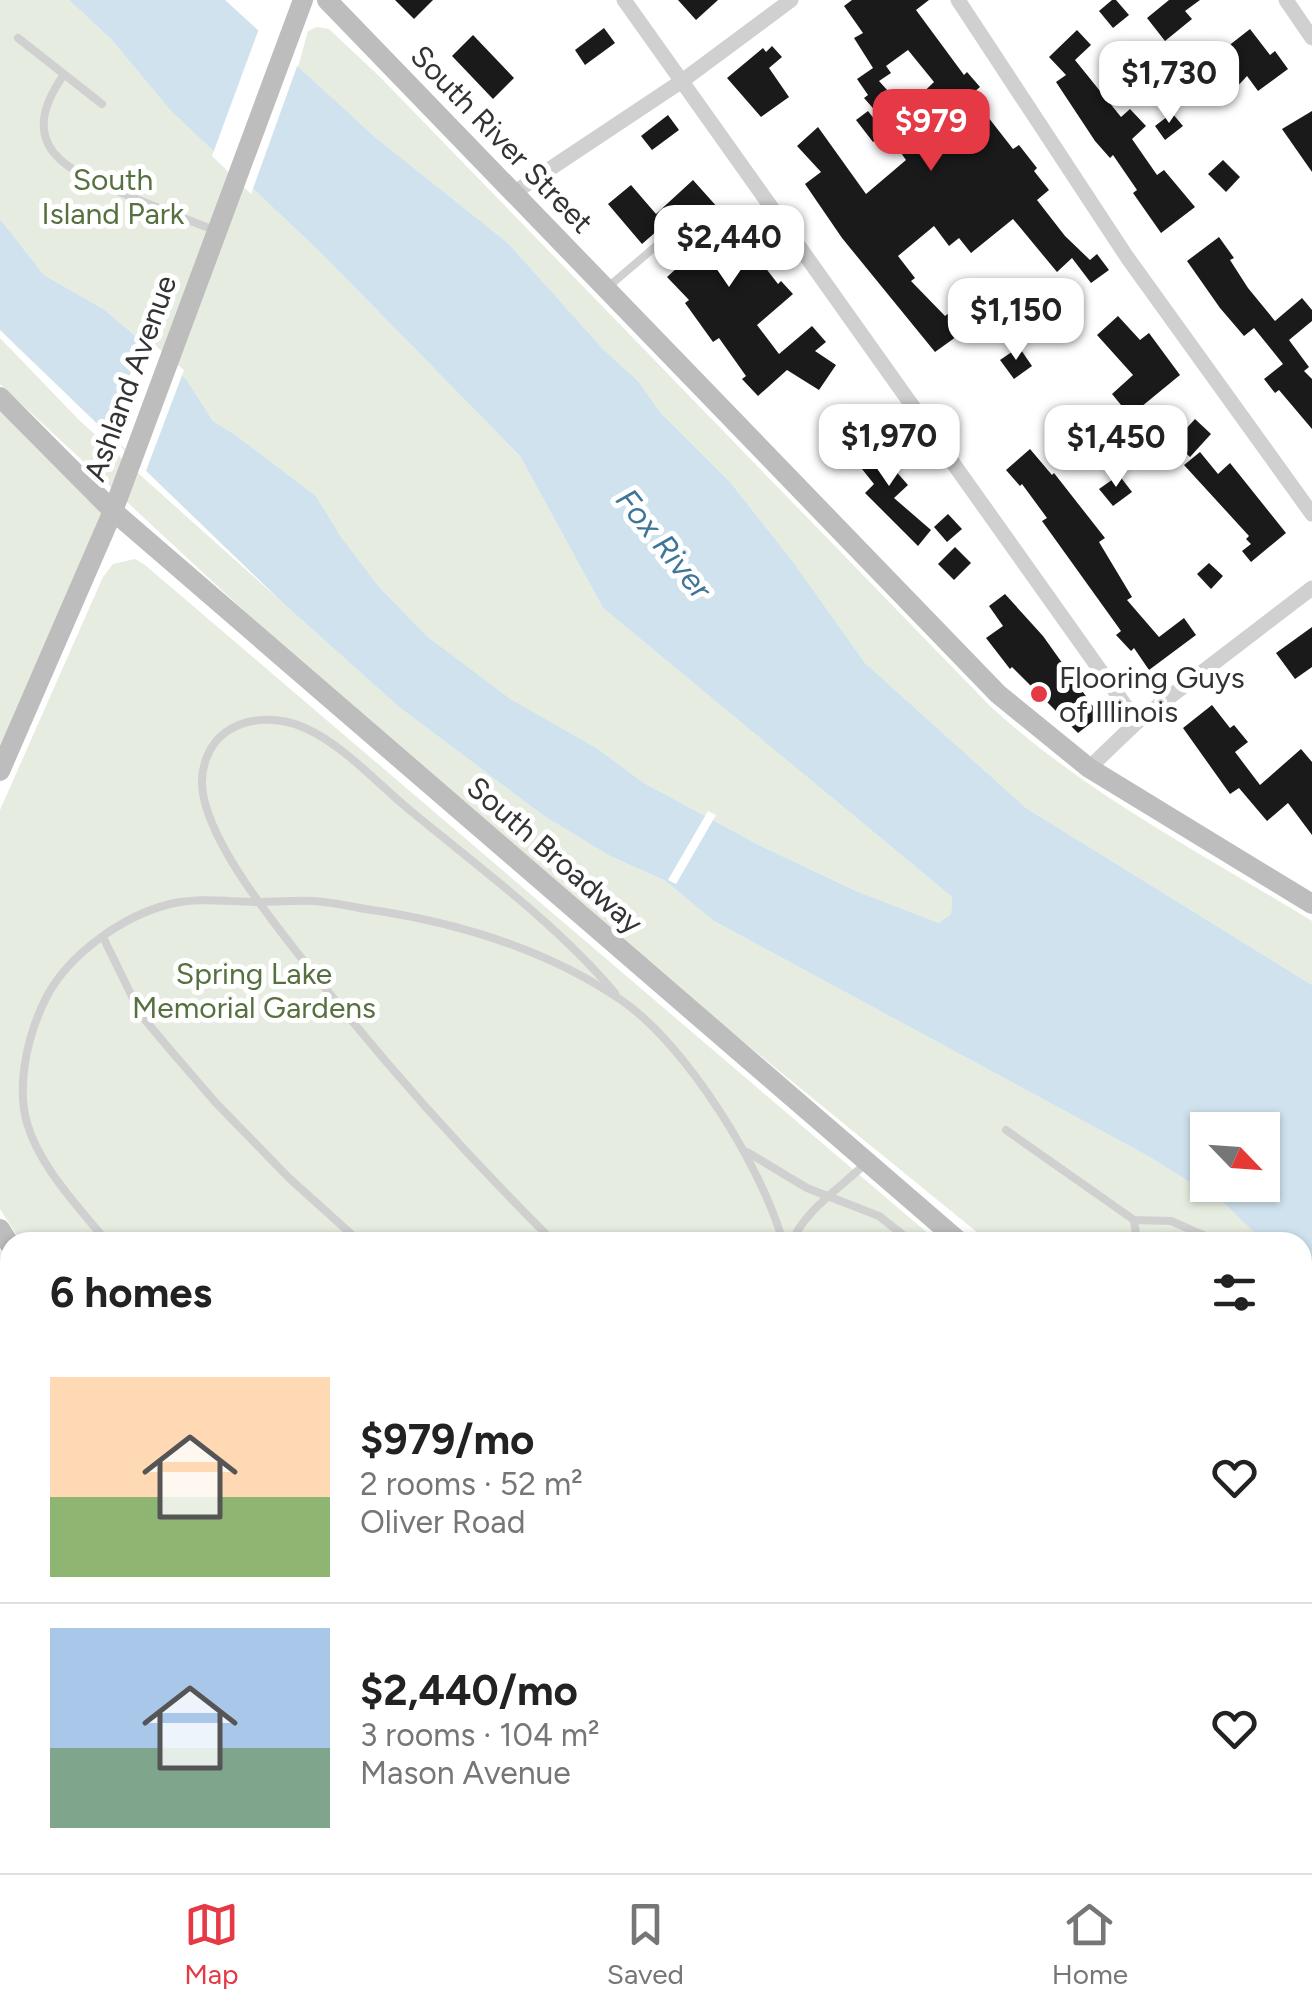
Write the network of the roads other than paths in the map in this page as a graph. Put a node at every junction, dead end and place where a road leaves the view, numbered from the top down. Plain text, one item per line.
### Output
1 (304, 0) edge
2 (327, 0) edge
3 (624, 0) edge
4 (791, 0) edge
5 (958, 0) edge
6 (1286, 0) edge
7 (18, 38) dead end
8 (1312, 38) edge
9 (63, 76) junction
10 (682, 82) junction
11 (102, 104) dead end
12 (512, 194) junction
13 (216, 231) junction
14 (669, 235) dead end
15 (605, 290) junction
16 (0, 397) edge
17 (113, 511) junction
18 (1312, 514) edge
19 (1312, 588) edge
20 (1138, 722) junction
21 (1089, 768) junction
22 (0, 771) edge
23 (258, 902) junction
24 (1312, 904) edge
25 (103, 938) junction
26 (620, 999) junction
27 (1006, 1130) dead end
28 (743, 1150) junction
29 (865, 1164) junction
30 (832, 1197) junction
31 (1134, 1220) junction
32 (100, 1232) edge
33 (349, 1232) edge
34 (544, 1232) edge
35 (780, 1232) edge
36 (796, 1232) edge
37 (899, 1232) edge
38 (948, 1232) edge
39 (1136, 1232) edge
40 (1196, 1232) edge

1 - 13 street, Ashland Avenue
2 - 12 street, South River Street
3 - 10 street
4 - 10 street
5 - 18 street
6 - 8 street
7 - 9 lane
9 - 11 lane
9 - 13 lane
10 - 12 street
10 - 20 street
12 - 15 street, South River Street
13 - 17 street, Ashland Avenue
14 - 15 lane
15 - 21 street, South River Street
16 - 17 street, South Broadway
17 - 22 street, Ashland Avenue
17 - 29 street, South Broadway
19 - 20 street
20 - 21 street
21 - 24 street, South River Street
23 - 25 lane
23 - 26 lane
23 - 26 lane
23 - 34 lane
25 - 32 lane
25 - 33 lane
26 - 28 lane
27 - 31 lane
28 - 30 lane
28 - 35 lane
29 - 30 lane
29 - 38 street, South Broadway
30 - 36 lane
30 - 37 lane
31 - 39 lane
31 - 40 lane

